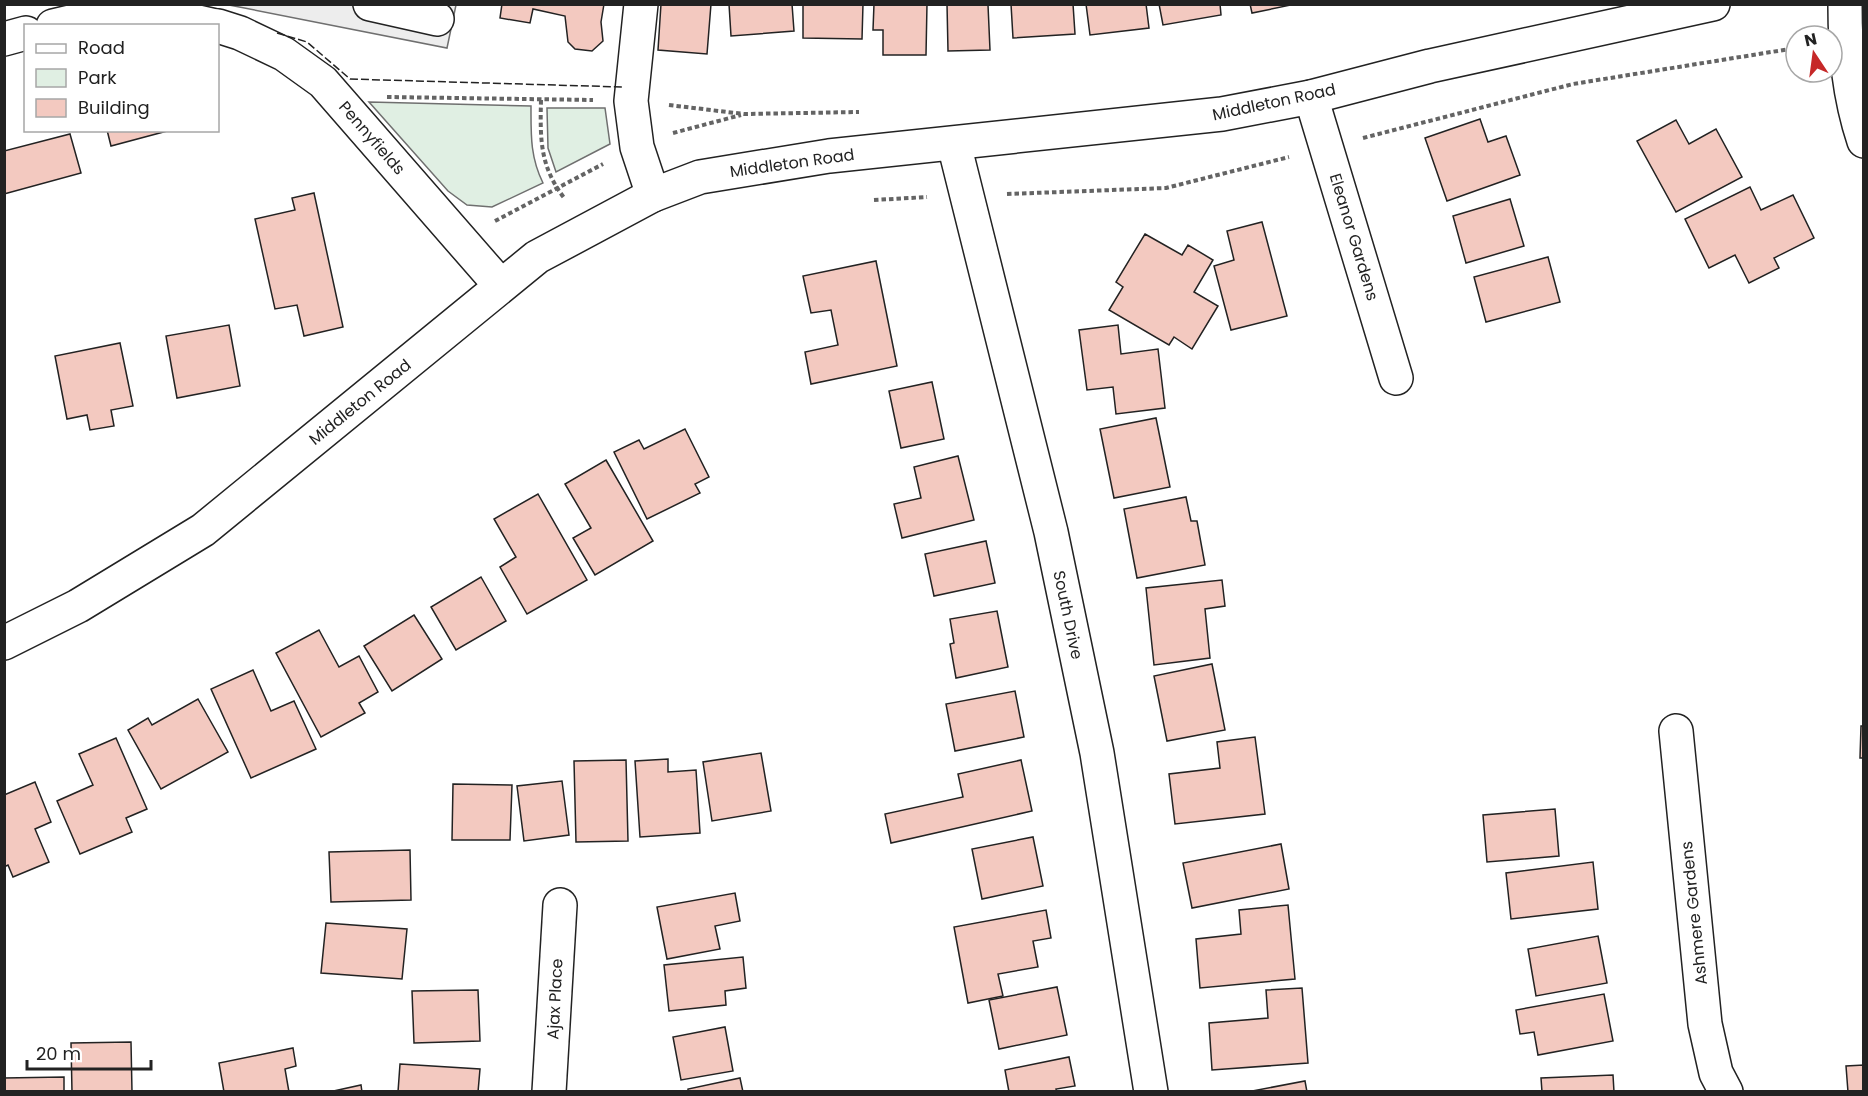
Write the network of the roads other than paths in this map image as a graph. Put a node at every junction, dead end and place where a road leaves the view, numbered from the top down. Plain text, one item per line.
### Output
1 (370, 4) edge
2 (641, 4) edge
3 (1713, 4) edge
4 (1845, 4) edge
5 (437, 19) dead end
6 (212, 20) edge
7 (61, 24) edge
8 (24, 34) edge
9 (4, 39) edge
10 (1311, 97) junction
11 (1863, 141) edge
12 (954, 144) junction
13 (653, 195) junction
14 (500, 285) junction
15 (1396, 378) dead end
16 (4, 643) edge
17 (1676, 731) dead end
18 (560, 906) dead end
19 (549, 1092) edge
20 (1151, 1092) edge
21 (1726, 1092) edge

1 - 5 street
2 - 13 street
3 - 10 street, Middleton Road
4 - 11 street
6 - 7 street, Pennyfields
6 - 14 street, Pennyfields
8 - 9 street
10 - 12 street, Middleton Road
10 - 15 street, Eleanor Gardens
12 - 13 street, Middleton Road
12 - 20 street, South Drive
13 - 14 street, Middleton Road
14 - 16 street, Middleton Road
17 - 21 street, Ashmere Gardens
18 - 19 street, Ajax Place

